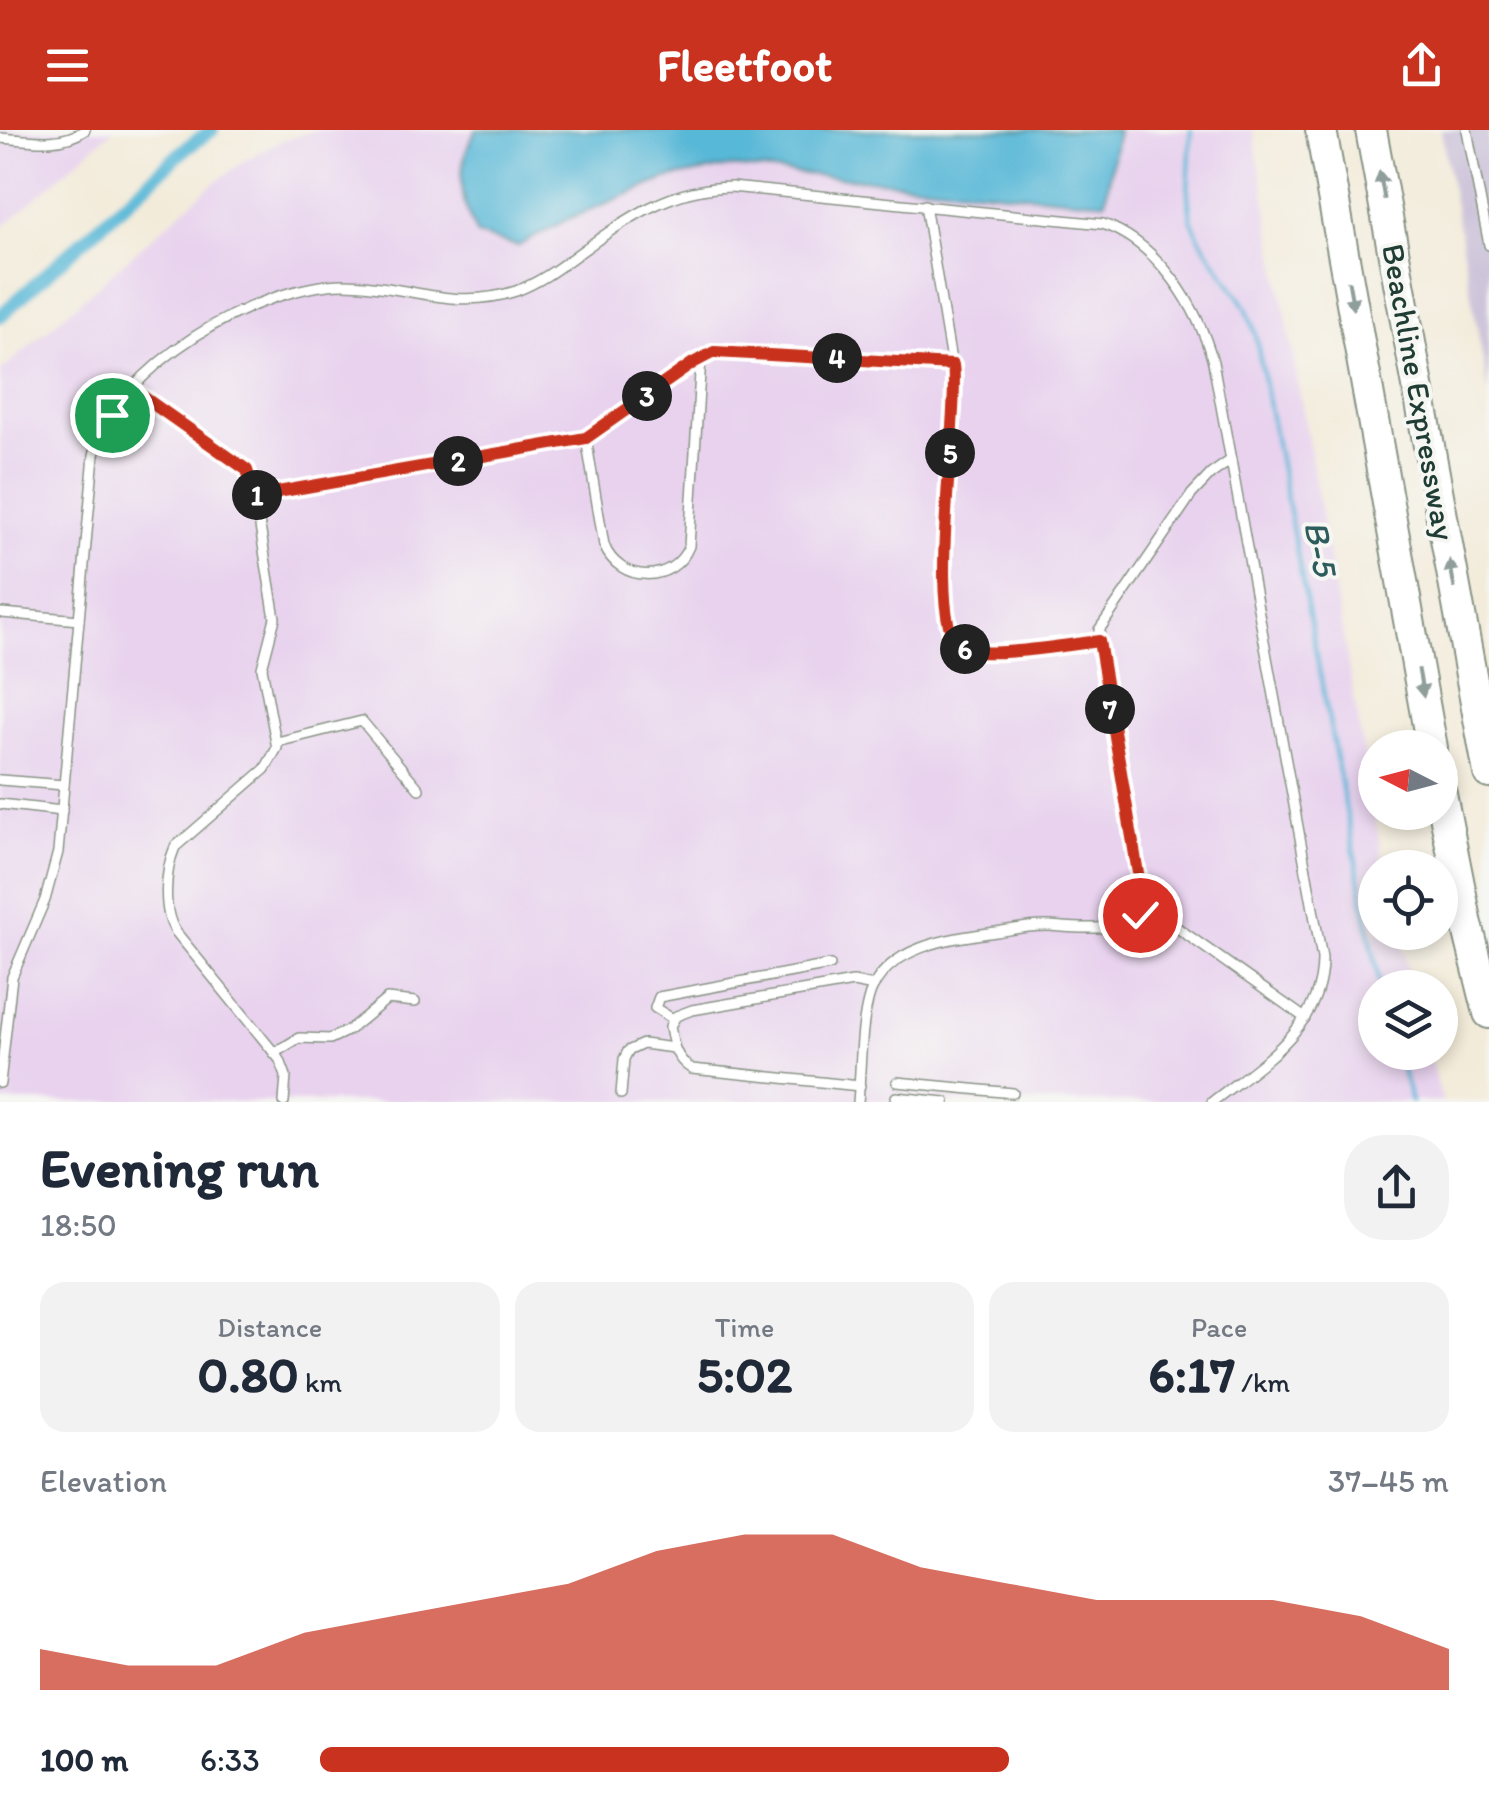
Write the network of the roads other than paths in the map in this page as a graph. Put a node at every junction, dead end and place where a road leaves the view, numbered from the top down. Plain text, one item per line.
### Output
1 (85, 130) edge
2 (1320, 130) edge
3 (1372, 130) edge
4 (1467, 130) edge
5 (0, 138) edge
6 (925, 206) junction
7 (1489, 245) edge
8 (701, 358) junction
9 (953, 365) junction
10 (132, 389) junction
11 (586, 438) junction
12 (1231, 460) junction
13 (255, 496) junction
14 (2, 613) edge
15 (80, 620) junction
16 (1099, 641) junction
17 (1429, 730) edge
18 (278, 742) junction
19 (1489, 773) edge
20 (0, 780) edge
21 (64, 785) junction
22 (419, 789) dead end
23 (0, 804) edge
24 (62, 810) junction
25 (1448, 830) edge
26 (1142, 911) junction
27 (830, 965) dead end
28 (794, 972) junction
29 (716, 986) junction
30 (874, 986) junction
31 (797, 992) junction
32 (415, 1002) dead end
33 (720, 1005) junction
34 (1489, 1013) edge
35 (673, 1018) junction
36 (1305, 1018) junction
37 (674, 1048) junction
38 (274, 1053) junction
39 (0, 1082) edge
40 (897, 1082) dead end
41 (860, 1086) junction
42 (1014, 1093) dead end
43 (621, 1094) dead end
44 (896, 1097) dead end
45 (284, 1102) edge
46 (858, 1102) edge
47 (945, 1102) edge
48 (1212, 1102) edge

1 - 5 lane
2 -> 17 highway, Beachline Expressway
19 -> 3 highway, Beachline Expressway
4 - 7 lane
6 - 9 lane
6 - 10 lane
6 - 12 lane
8 - 9 lane
8 - 11 lane
8 - 11 lane
9 - 16 lane
10 - 13 lane
10 - 15 lane
11 - 13 lane
12 - 16 lane
12 - 36 lane
13 - 18 lane
14 - 15 lane
15 - 21 lane
16 - 26 lane
18 - 22 lane
18 - 38 lane
20 - 21 lane
21 - 24 lane
23 - 24 lane
24 - 39 lane
25 - 34 highway
26 - 30 lane
26 - 36 lane
27 - 28 lane
28 - 29 lane
28 - 31 lane
29 - 33 lane
29 - 35 lane
30 - 31 lane
30 - 41 lane
31 - 33 lane
32 - 38 lane
33 - 35 lane
35 - 37 lane
36 - 48 lane
37 - 41 lane
37 - 43 lane
38 - 45 lane
40 - 42 lane
41 - 46 lane
44 - 47 lane

